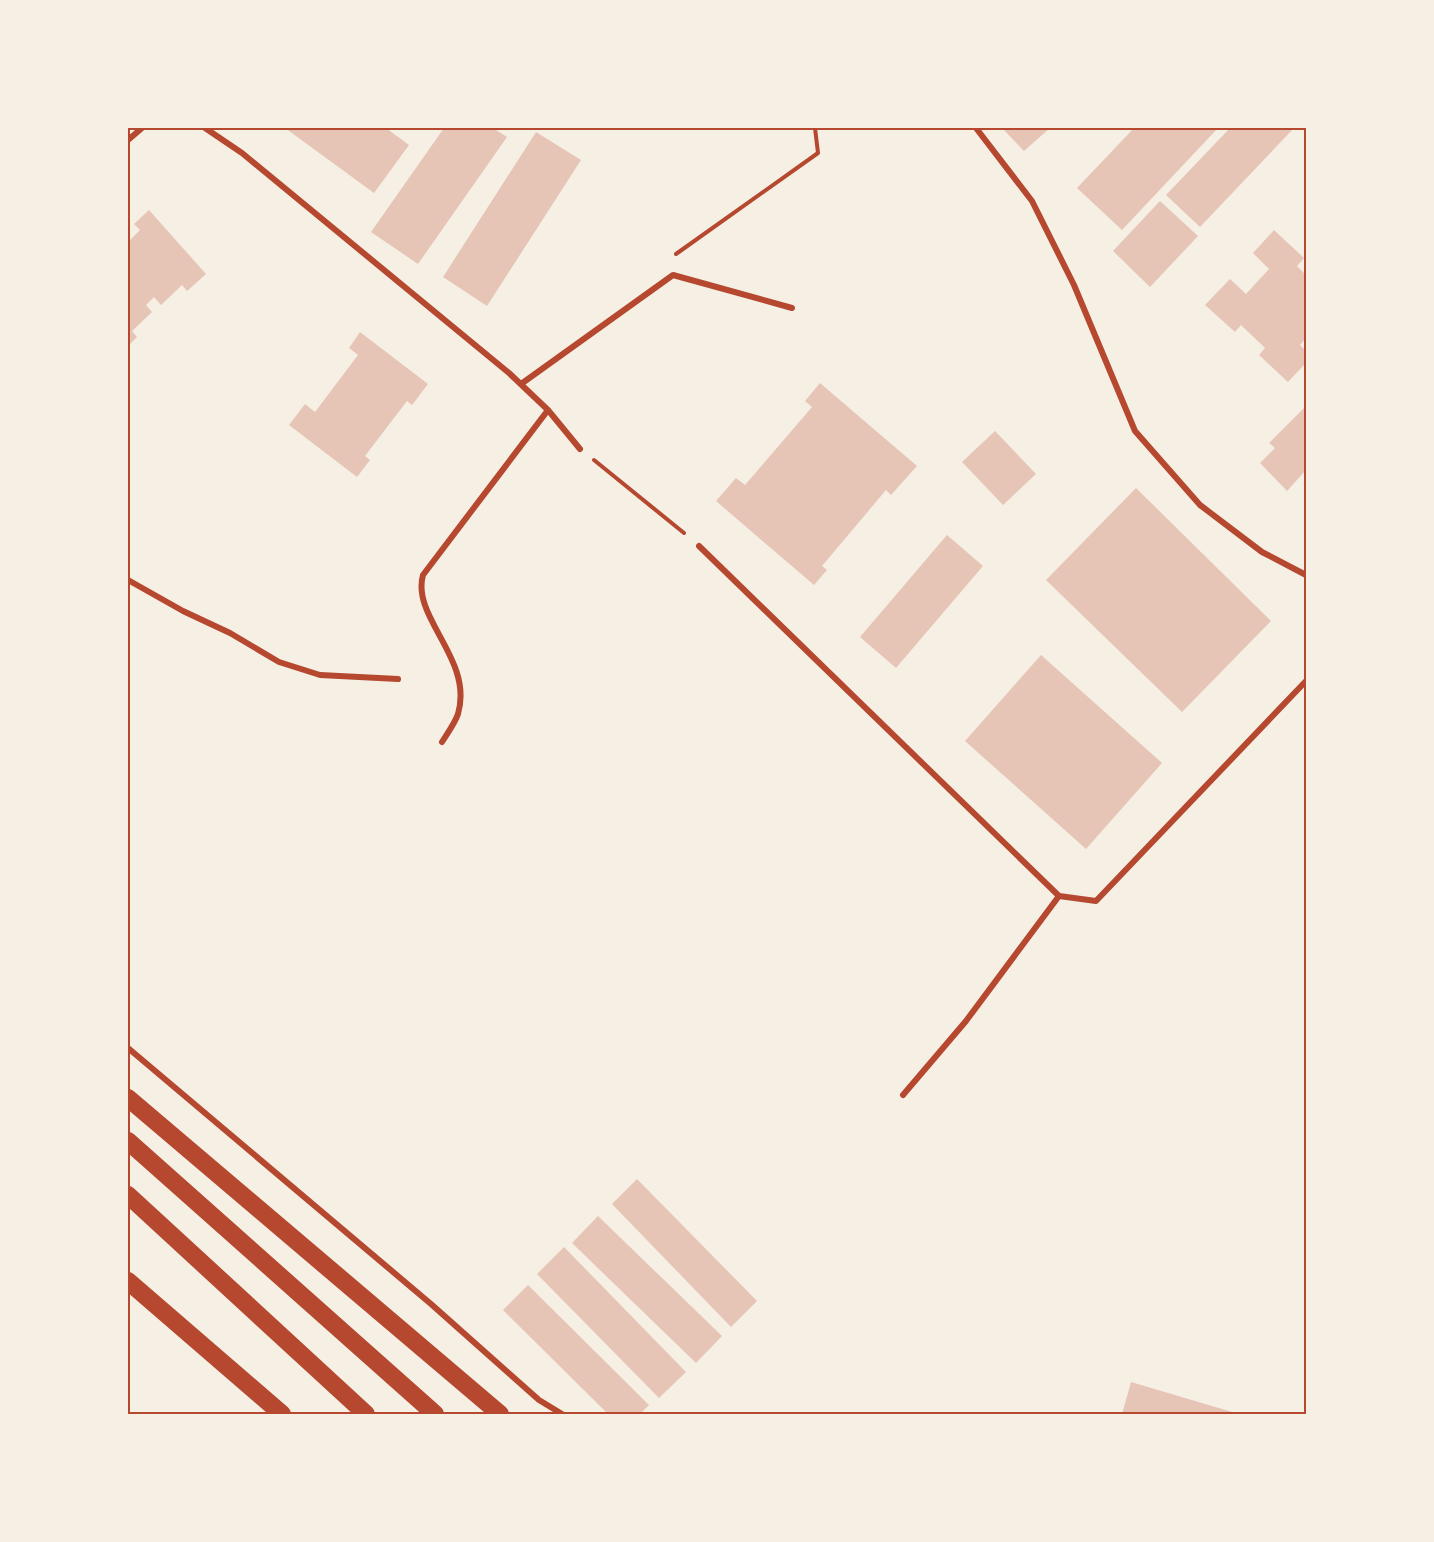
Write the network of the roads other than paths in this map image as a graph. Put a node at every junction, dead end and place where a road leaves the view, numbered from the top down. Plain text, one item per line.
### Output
1 (142, 128) edge
2 (205, 128) edge
3 (976, 128) edge
4 (128, 140) edge
5 (792, 308) dead end
6 (521, 384) junction
7 (548, 410) junction
8 (580, 449) road end
9 (699, 546) road end
10 (1306, 575) edge
11 (128, 580) edge
12 (398, 679) dead end
13 (1306, 681) edge
14 (442, 742) dead end
15 (1059, 896) junction
16 (128, 1048) edge
17 (903, 1095) dead end
18 (128, 1098) edge
19 (128, 1140) edge
20 (128, 1195) edge
21 (128, 1281) edge
22 (282, 1414) edge
23 (366, 1414) edge
24 (435, 1414) edge
25 (500, 1414) edge
26 (562, 1414) edge

1 - 4 street
2 - 6 street
3 - 10 street
5 - 6 street
6 - 7 street
7 - 8 street
7 - 14 street
9 - 15 street
11 - 12 street
13 - 15 street
15 - 17 street
16 - 26 street
18 - 25 highway
19 - 24 highway
20 - 23 highway
21 - 22 highway

